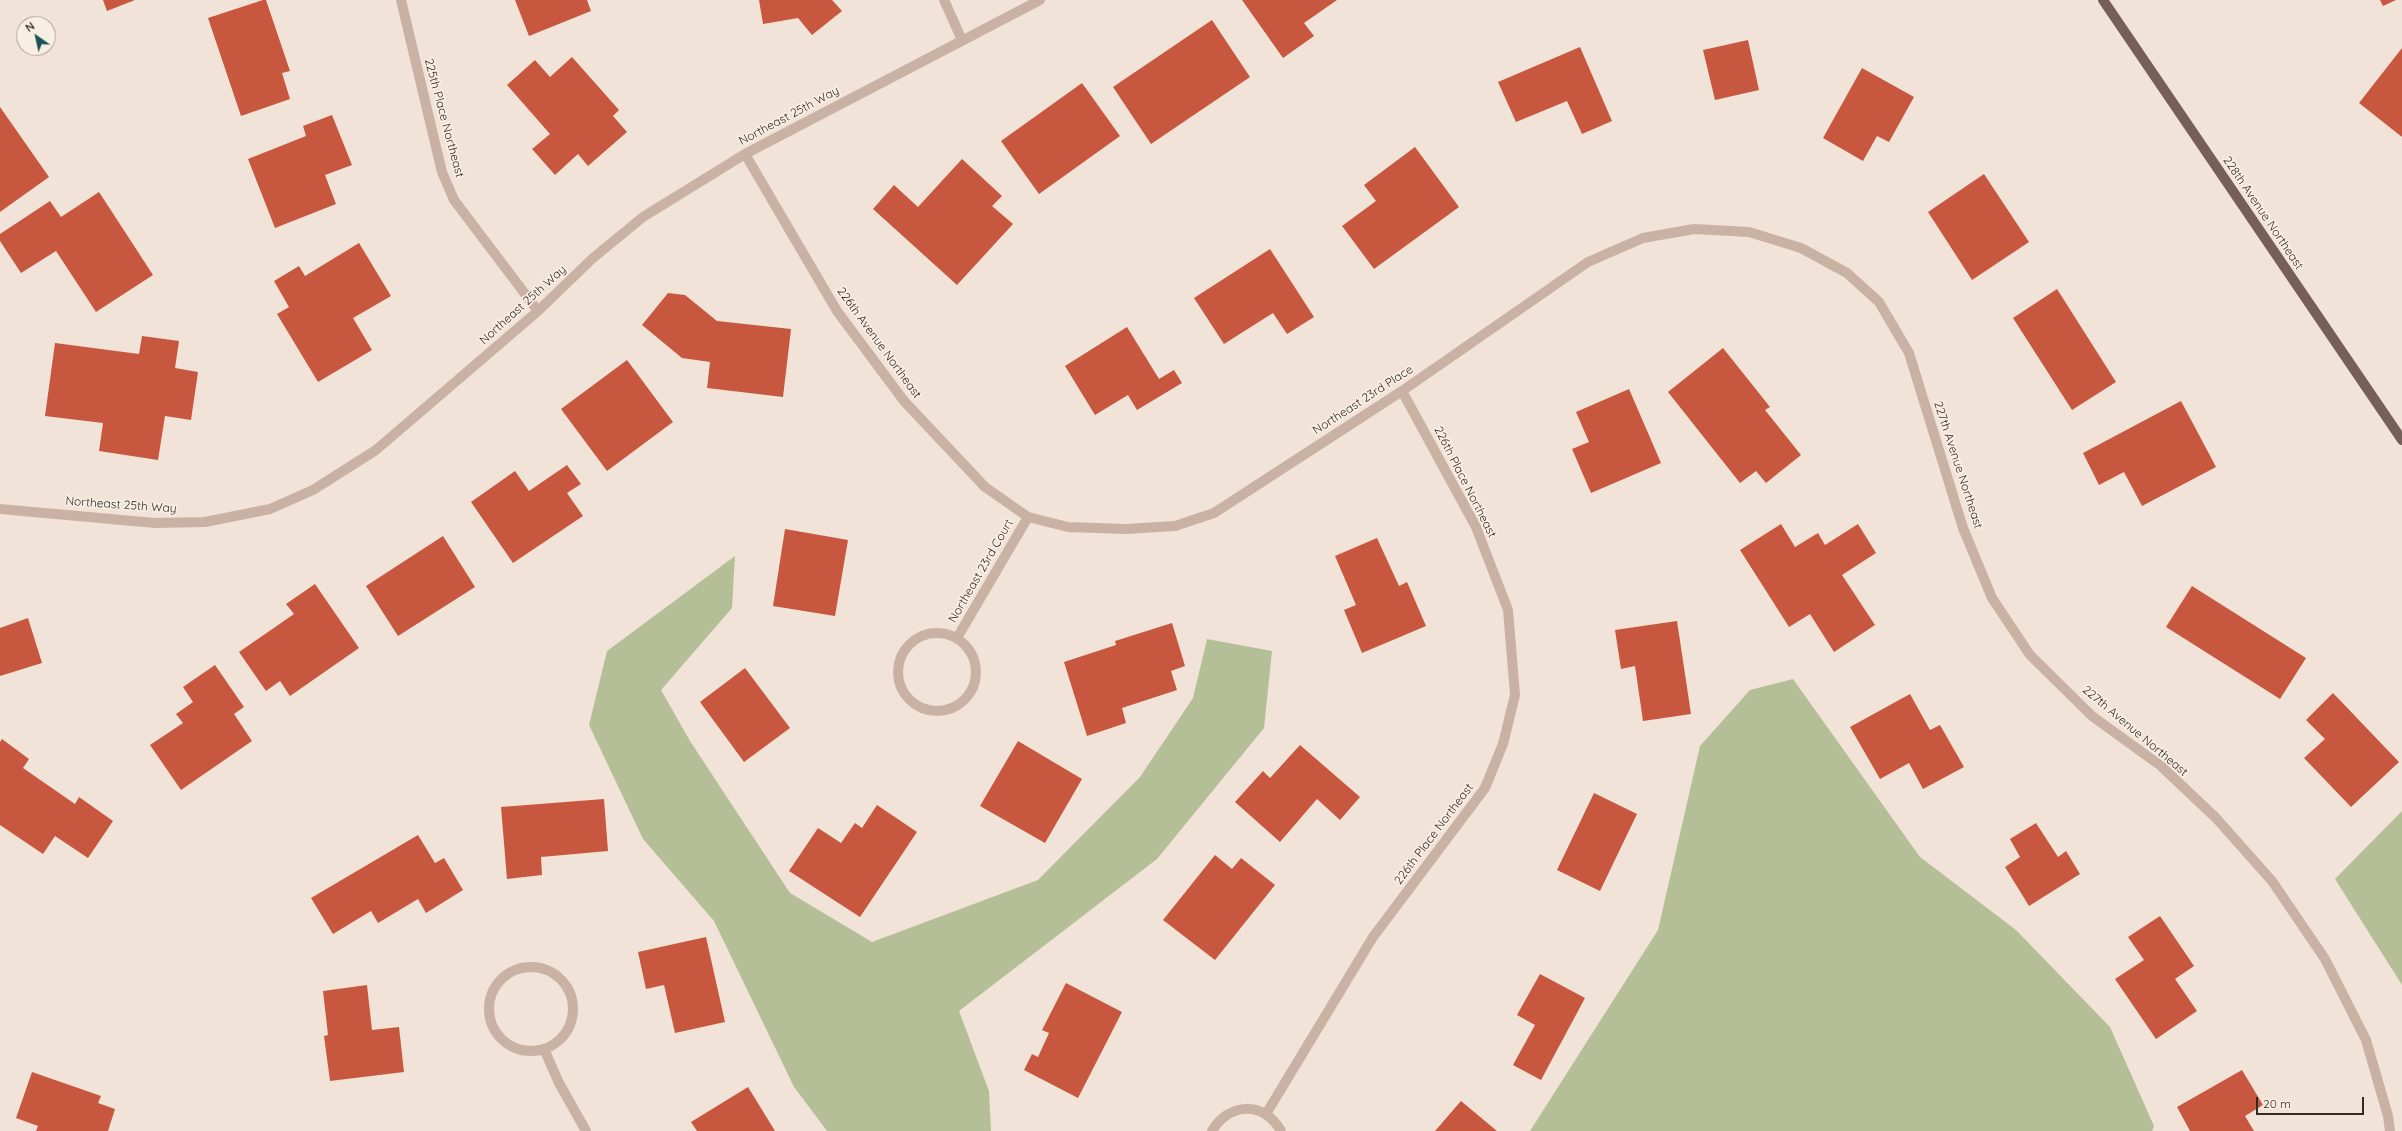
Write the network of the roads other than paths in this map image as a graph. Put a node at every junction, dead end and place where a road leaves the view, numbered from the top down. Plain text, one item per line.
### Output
1 (401, 0) edge
2 (944, 0) edge
3 (1040, 0) edge
4 (2103, 0) edge
5 (962, 40) junction
6 (745, 154) junction
7 (1694, 229) joint
8 (538, 311) junction
9 (1402, 391) junction
10 (2402, 440) edge
11 (0, 509) edge
12 (1028, 517) junction
13 (957, 638) junction
14 (544, 1049) junction
15 (1266, 1114) junction
16 (586, 1131) edge
17 (1212, 1131) edge
18 (1281, 1131) edge
19 (2390, 1131) edge

1 - 8 street, 225th Place Northeast
2 - 5 street
3 - 5 street, Northeast 25th Way
4 - 10 main road, 228th Avenue Northeast
5 - 6 street, Northeast 25th Way
6 - 8 street, Northeast 25th Way
6 - 12 street, 226th Avenue Northeast
7 - 9 street, Northeast 23rd Place
7 - 19 street, 227th Avenue Northeast
8 - 11 street, Northeast 25th Way
9 - 12 street, Northeast 23rd Place
9 - 15 street, 226th Place Northeast
12 - 13 street, Northeast 23rd Court
13 - 13 street, Northeast 23rd Court
14 - 14 street
14 - 16 street
15 - 17 street
15 - 18 street

